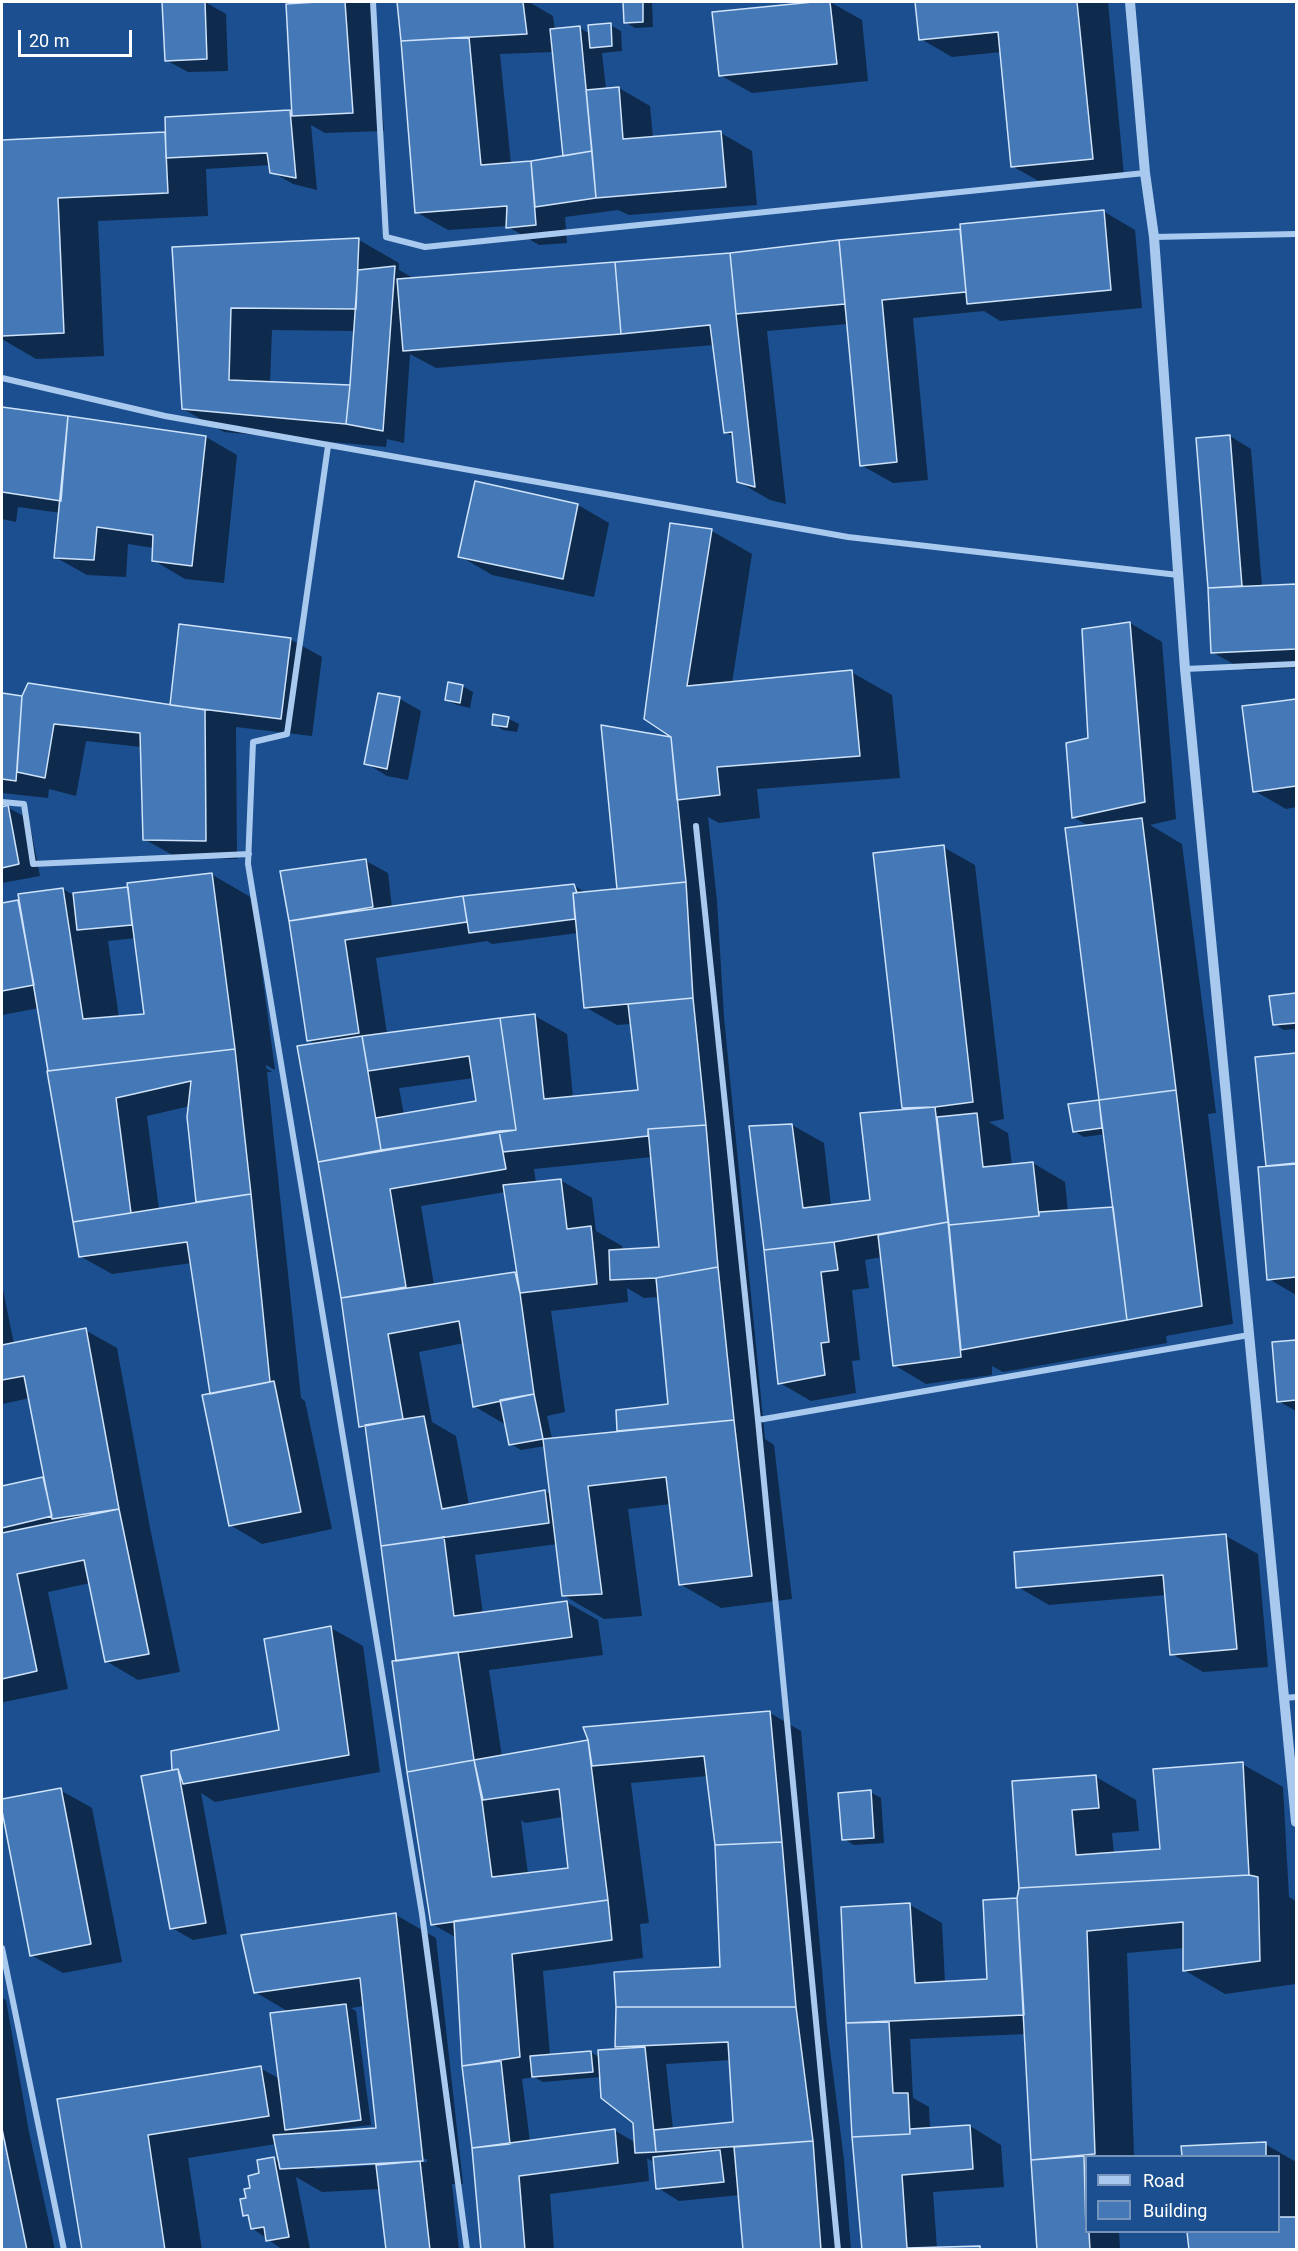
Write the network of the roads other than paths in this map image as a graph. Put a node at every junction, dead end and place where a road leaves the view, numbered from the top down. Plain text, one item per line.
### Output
1 (373, 2) edge
2 (1130, 2) edge
3 (1145, 173) junction
4 (1296, 234) edge
5 (1154, 237) junction
6 (2, 378) edge
7 (328, 446) junction
8 (1178, 574) junction
9 (1296, 663) edge
10 (1185, 669) junction
11 (2, 802) edge
12 (696, 826) dead end
13 (249, 854) junction
14 (1249, 1335) junction
15 (758, 1420) junction
16 (1296, 1696) edge
17 (1284, 1698) junction
18 (1296, 1822) edge
19 (2, 1948) edge
20 (3, 1965) edge
21 (64, 2250) edge
22 (467, 2250) edge
23 (838, 2250) edge

1 - 3 street
2 - 3 street
3 - 5 street
4 - 5 street
5 - 8 street
6 - 7 street
7 - 8 street
7 - 13 street
8 - 10 street
9 - 10 street
10 - 14 street
11 - 13 street
12 - 15 street
13 - 22 street
14 - 15 street
14 - 17 street
15 - 23 street
16 - 17 street
17 - 18 street
19 - 20 street
20 - 21 street

